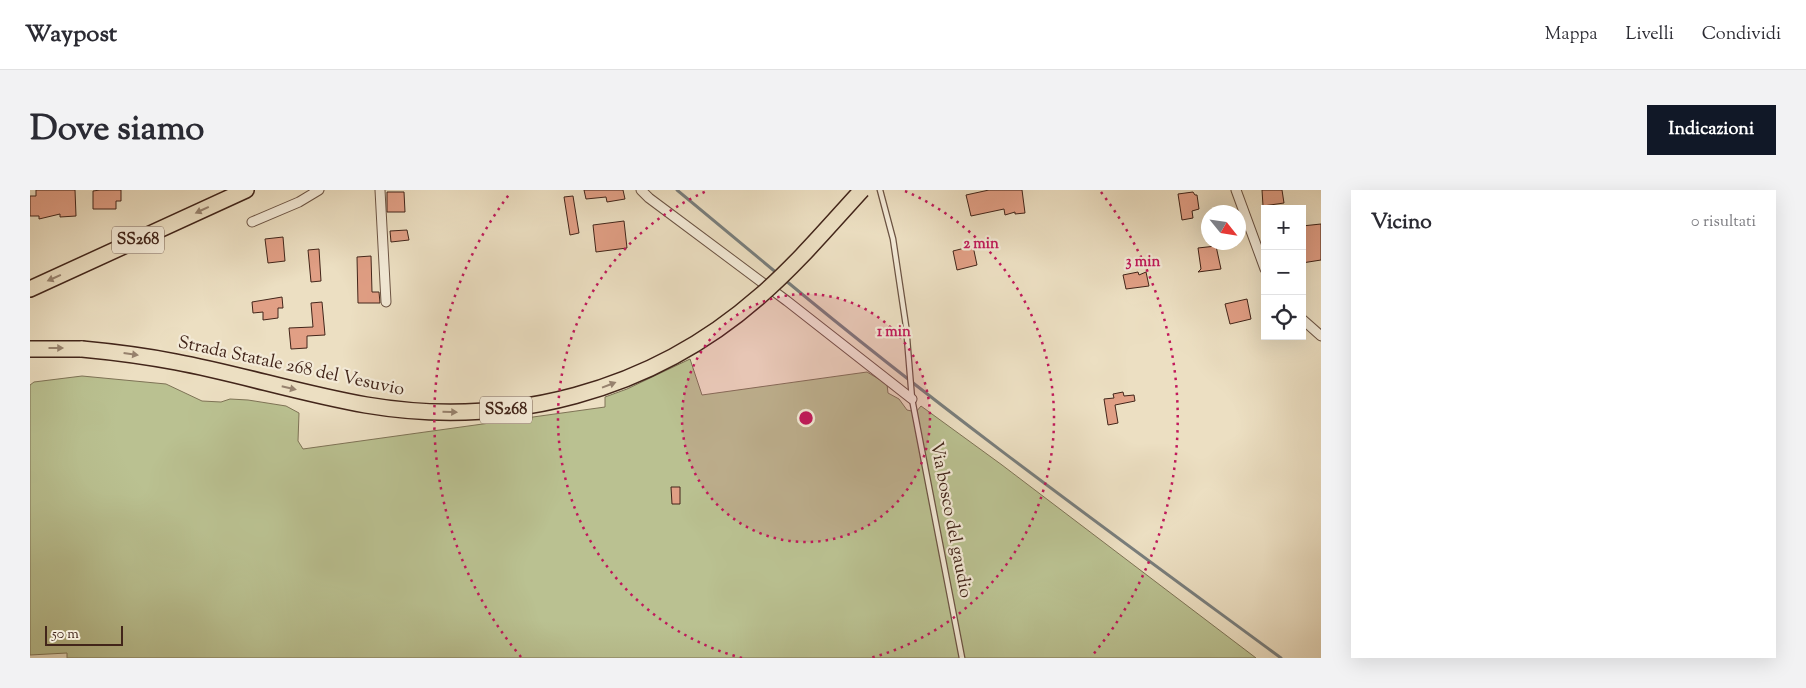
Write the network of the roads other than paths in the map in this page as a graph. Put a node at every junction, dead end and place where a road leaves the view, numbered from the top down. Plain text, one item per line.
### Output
1 (246, 190) edge
2 (319, 190) edge
3 (380, 190) edge
4 (641, 190) edge
5 (862, 190) edge
6 (880, 190) edge
7 (1236, 190) edge
8 (252, 222) dead end
9 (1261, 258) edge
10 (30, 289) edge
11 (386, 302) dead end
12 (1306, 323) edge
13 (1321, 336) edge
14 (30, 349) edge
15 (912, 399) junction
16 (962, 658) edge

1 -> 10 highway, SS268
2 - 8 street
3 - 11 street
4 - 15 street
14 -> 5 highway, Strada Statale 268 del Vesuvio / SS268, bridge
6 - 15 lane, Via bosco del gaudio
7 - 9 street
12 - 13 street
15 - 16 lane, Via bosco del gaudio

